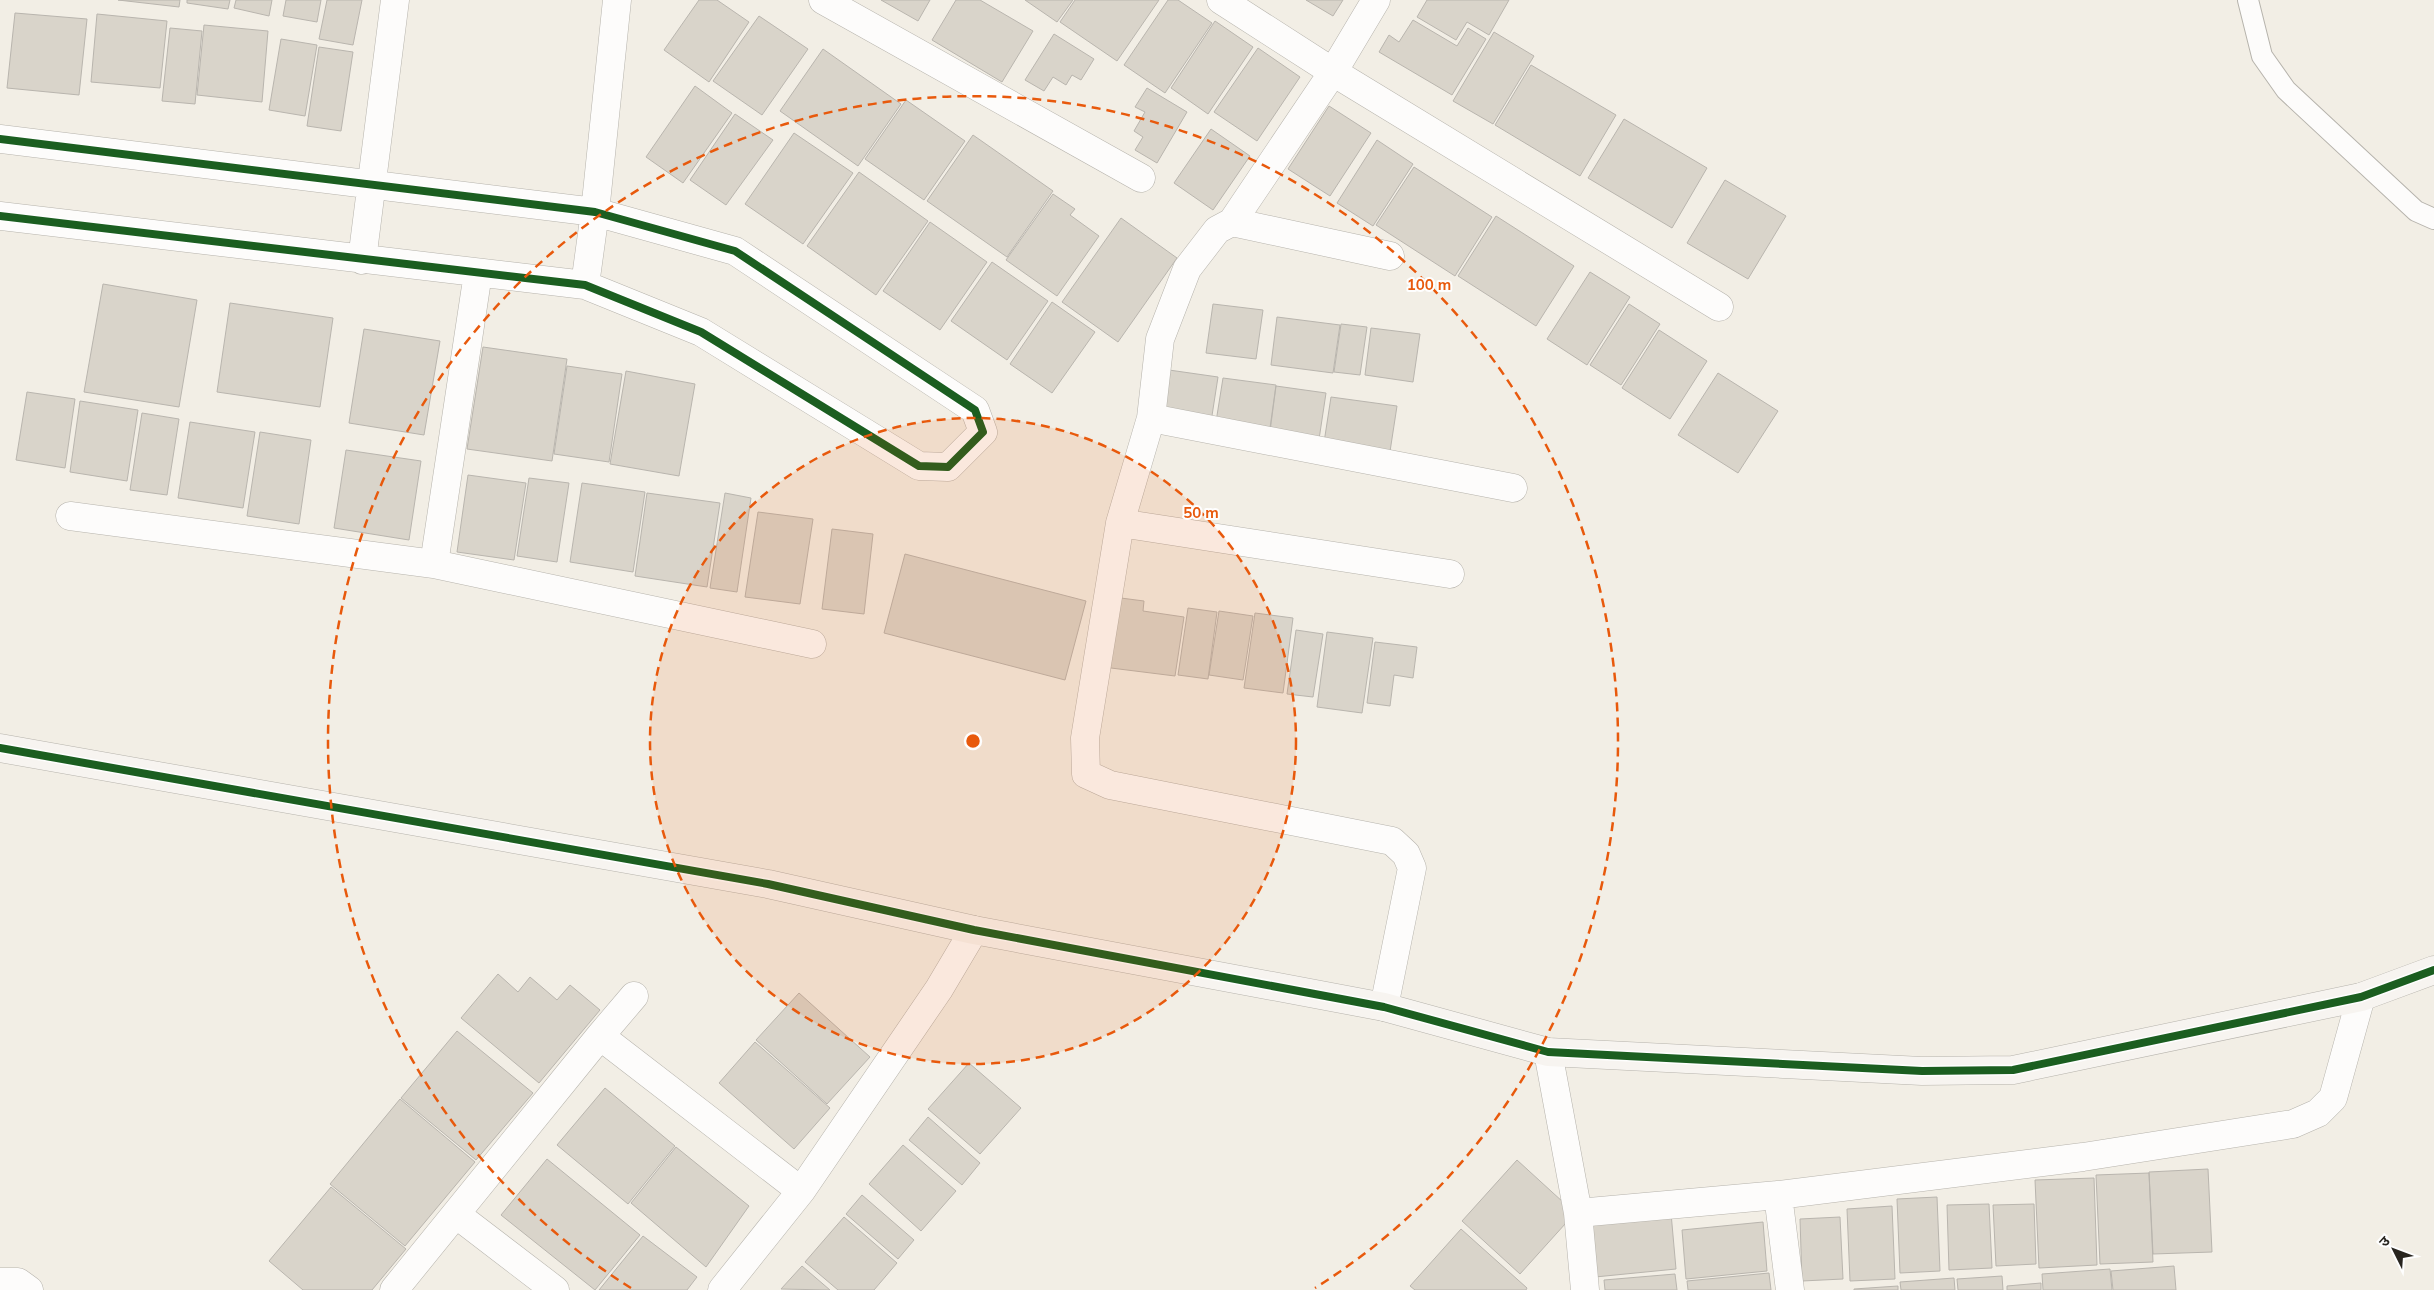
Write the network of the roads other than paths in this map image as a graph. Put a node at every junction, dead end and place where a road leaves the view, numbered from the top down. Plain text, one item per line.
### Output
1 (394, 0) edge
2 (617, 0) edge
3 (823, 0) edge
4 (1222, 0) edge
5 (1376, 0) edge
6 (2248, 0) edge
7 (1333, 72) junction
8 (0, 139) edge
9 (1141, 178) dead end
10 (372, 183) junction
11 (595, 212) junction
12 (0, 216) edge
13 (2434, 219) edge
14 (1232, 222) junction
15 (1390, 256) dead end
16 (362, 260) junction
17 (478, 273) junction
18 (584, 285) junction
19 (1719, 307) dead end
20 (1151, 418) junction
21 (1513, 488) dead end
22 (70, 516) dead end
23 (1120, 523) junction
24 (434, 564) junction
25 (1450, 574) dead end
26 (812, 644) dead end
27 (0, 748) edge
28 (974, 930) junction
29 (2434, 970) edge
30 (634, 996) dead end
31 (2361, 996) junction
32 (1384, 1007) junction
33 (600, 1036) junction
34 (1548, 1052) junction
35 (801, 1191) junction
36 (1778, 1195) junction
37 (1578, 1213) junction
38 (456, 1215) junction
39 (0, 1282) edge
40 (29, 1290) edge
41 (394, 1290) edge
42 (555, 1290) edge
43 (722, 1290) edge
44 (1585, 1290) edge
45 (1790, 1290) edge

1 - 10 street
2 - 11 street
3 - 9 street
4 - 7 street
5 - 7 street
6 - 13 lane
7 - 14 street
7 - 19 street
8 - 10 street
10 - 11 street
10 - 16 street
11 - 18 street
11 - 18 street
12 - 16 street
14 - 15 street
14 - 20 street
16 - 17 street
17 - 18 street
17 - 24 street
20 - 21 street
20 - 23 street
22 - 24 street
23 - 25 street
23 - 32 street
24 - 26 street
27 - 28 street
28 - 32 street
28 - 35 street
29 - 31 street
30 - 33 street
31 - 34 street
31 - 36 street
32 - 34 street
33 - 35 street
33 - 38 street
34 - 37 street
35 - 43 street
36 - 37 street
36 - 45 street
37 - 44 street
38 - 41 street
38 - 42 street
39 - 40 street

